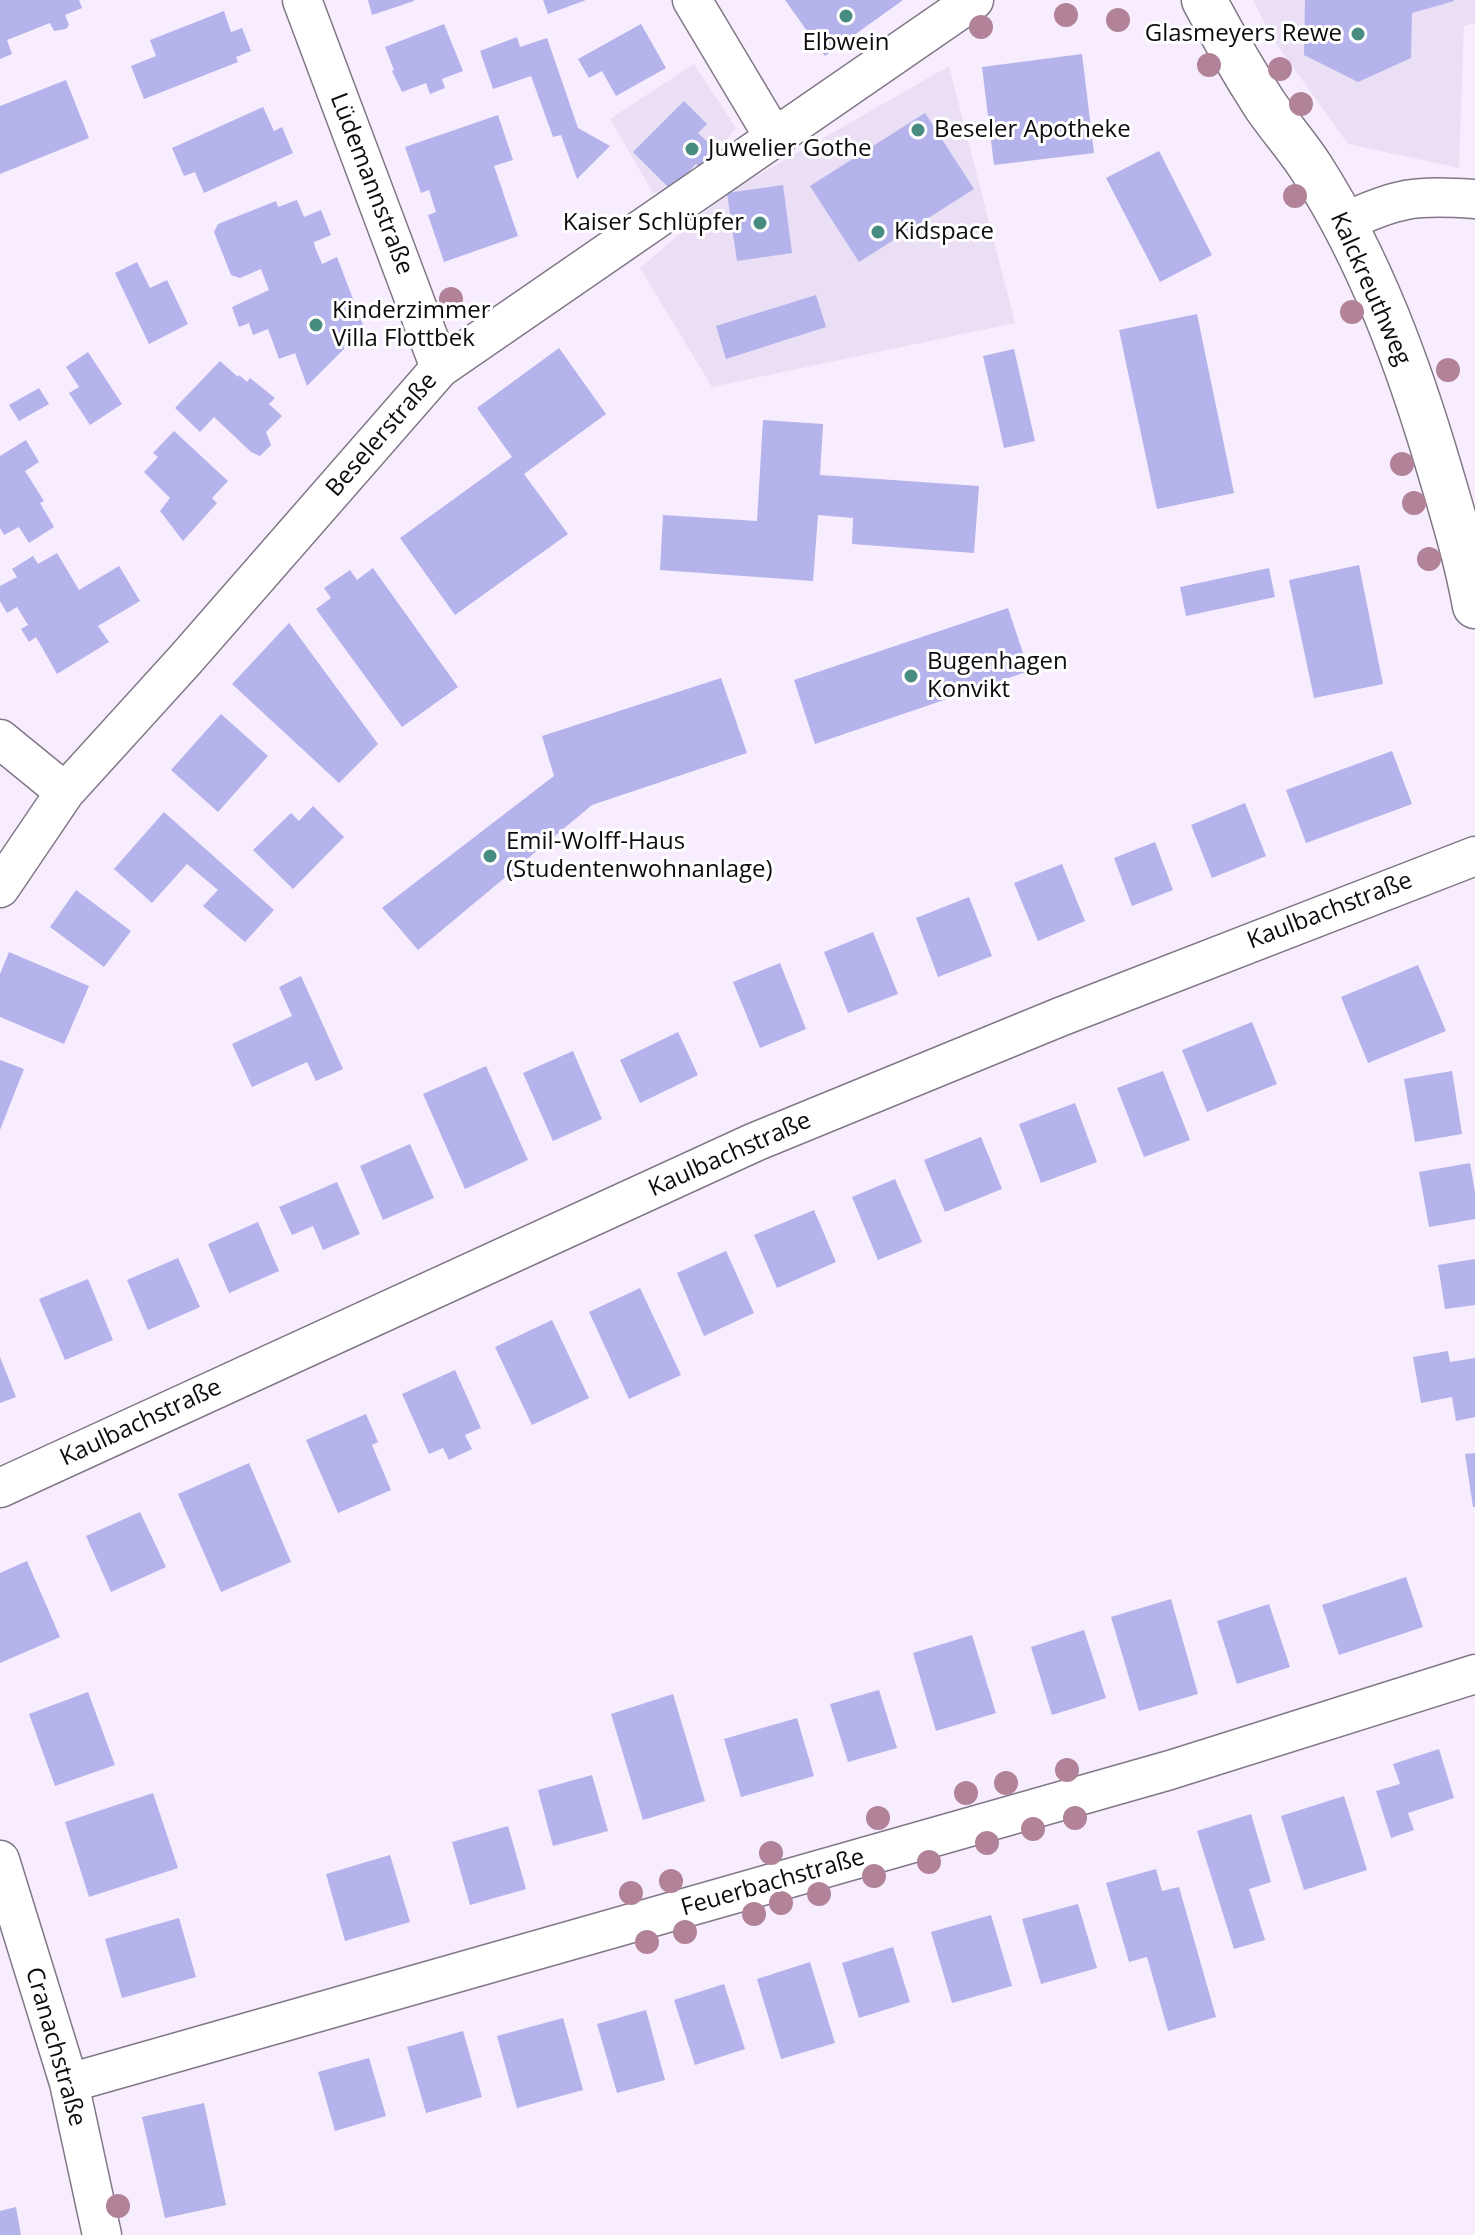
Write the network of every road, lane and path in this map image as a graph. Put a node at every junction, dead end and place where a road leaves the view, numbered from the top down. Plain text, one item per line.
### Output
1 (302, 0) edge
2 (692, 0) edge
3 (974, 0) edge
4 (1204, 0) edge
5 (775, 139) junction
6 (1475, 199) edge
7 (1343, 223) junction
8 (440, 368) junction
9 (1475, 606) edge
10 (0, 739) edge
11 (65, 792) junction
12 (1475, 856) edge
13 (0, 888) edge
14 (0, 1488) edge
15 (1475, 1674) edge
16 (0, 1860) edge
17 (69, 2083) junction
18 (102, 2235) edge

1 - 8 street, Lüdemannstraße
2 - 5 street
3 - 5 street, Beselerstraße
4 - 7 street, Kalckreuthweg
5 - 8 street, Beselerstraße
6 - 7 street
7 - 9 street, Kalckreuthweg
8 - 11 street, Beselerstraße
10 - 11 street
11 - 13 street, Beselerstraße
12 - 14 street, Kaulbachstraße
15 - 17 street, Feuerbachstraße
16 - 17 street, Cranachstraße
17 - 18 street, Cranachstraße

